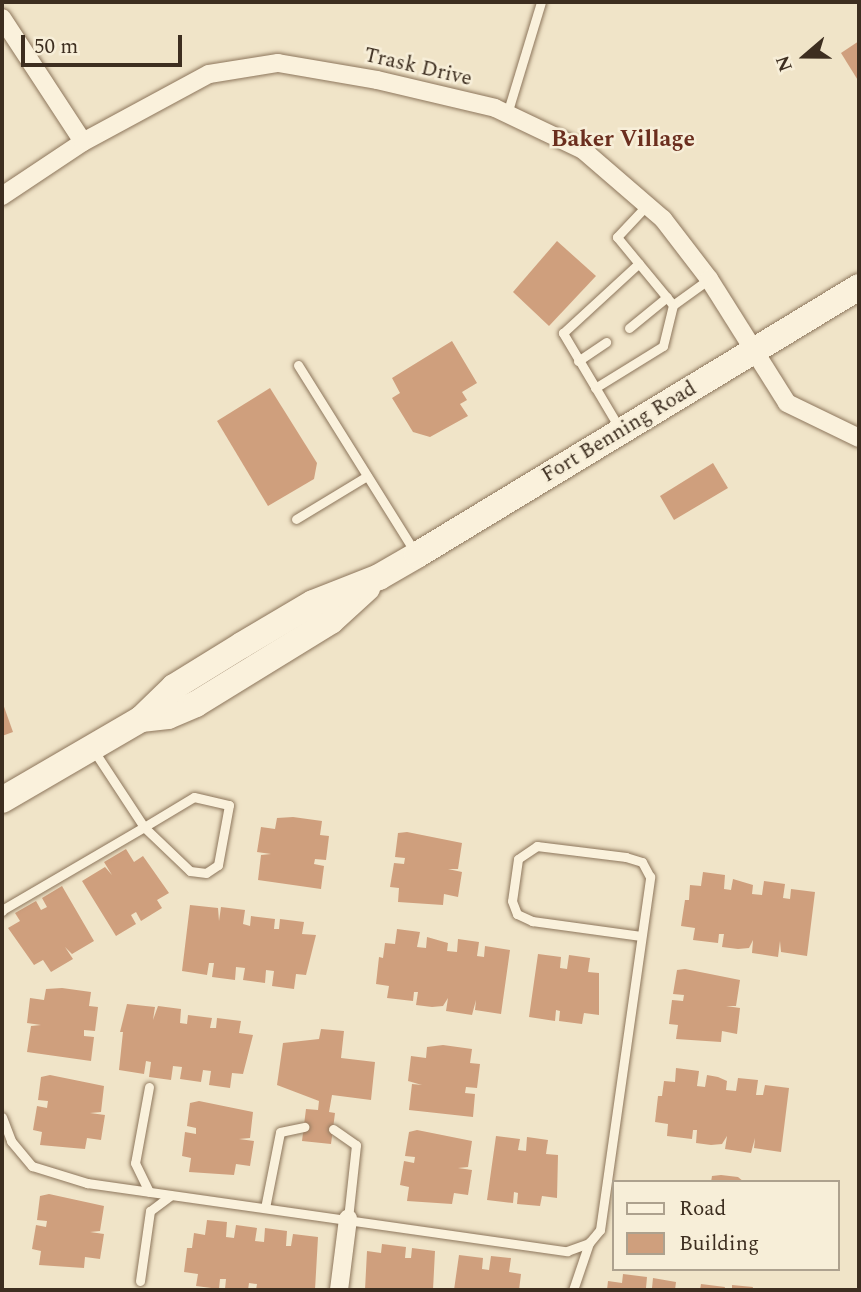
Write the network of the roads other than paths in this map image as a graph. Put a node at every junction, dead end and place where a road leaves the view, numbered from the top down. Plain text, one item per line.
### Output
1 (541, 2) edge
2 (2, 18) edge
3 (508, 114) junction
4 (83, 142) junction
5 (2, 196) edge
6 (646, 205) junction
7 (639, 263) junction
8 (709, 279) junction
9 (859, 287) edge
10 (667, 296) junction
11 (673, 305) junction
12 (629, 328) dead end
13 (606, 342) dead end
14 (753, 352) junction
15 (578, 361) junction
16 (298, 365) dead end
17 (595, 388) junction
18 (620, 430) junction
19 (859, 438) edge
20 (367, 476) junction
21 (296, 520) dead end
22 (417, 555) junction
23 (93, 750) junction
24 (2, 800) edge
25 (144, 827) junction
26 (2, 911) edge
27 (641, 936) junction
28 (149, 1087) dead end
29 (2, 1117) edge
30 (304, 1126) dead end
31 (333, 1129) dead end
32 (610, 1188) edge
33 (149, 1192) junction
34 (171, 1195) junction
35 (265, 1208) junction
36 (348, 1219) junction
37 (589, 1243) junction
38 (140, 1281) dead end
39 (339, 1290) edge
40 (573, 1290) edge

1 - 3 lane
2 - 4 street
3 - 4 street, Trask Drive
3 - 6 street, Trask Drive
4 - 5 street, Trask Drive
6 - 7 lane
6 - 8 street, Trask Drive
7 - 10 lane
7 - 15 lane
8 - 11 lane
8 - 14 street, Trask Drive
9 - 14 street, Fort Benning Road
10 - 11 lane
10 - 12 lane
11 - 17 lane
13 - 15 lane
14 - 18 street, Fort Benning Road
14 - 19 street, Trask Drive
15 - 17 lane
16 - 20 lane
17 - 18 lane
18 - 22 street, Fort Benning Road
20 - 21 lane
20 - 22 lane
22 - 23 street, Fort Benning Road
23 - 24 street, Fort Benning Road
23 - 25 lane
25 - 25 lane
25 - 26 lane
27 - 27 lane
27 - 32 lane
28 - 33 lane
29 - 33 lane
30 - 35 lane
31 - 36 lane
32 - 37 lane
33 - 34 lane
34 - 35 lane
34 - 38 lane
35 - 36 lane
36 - 37 lane
36 - 39 street
37 - 40 lane

